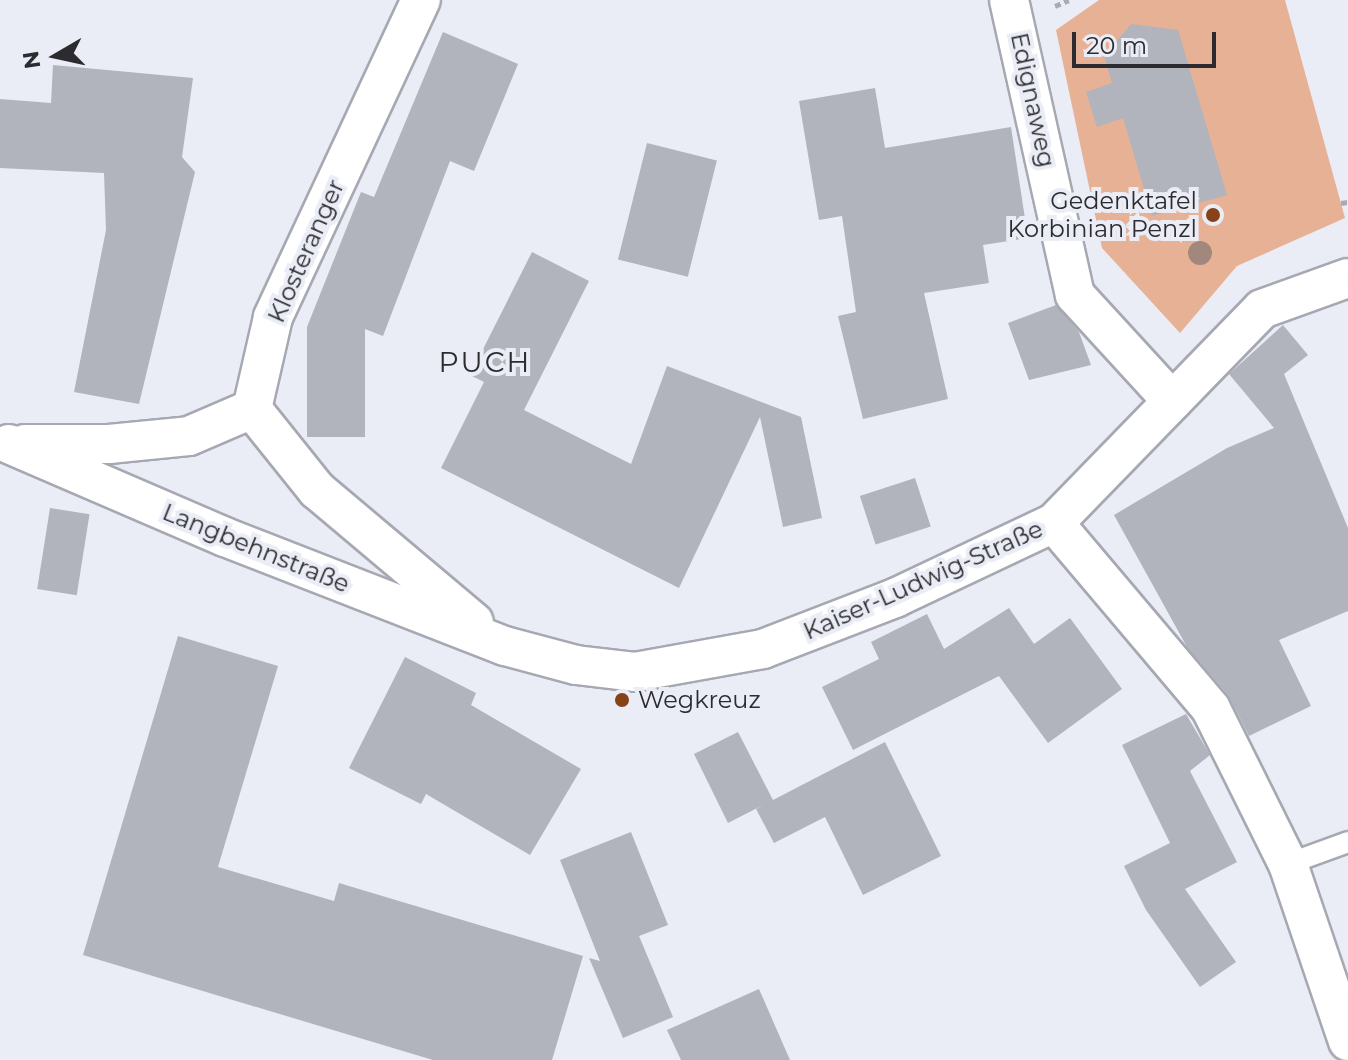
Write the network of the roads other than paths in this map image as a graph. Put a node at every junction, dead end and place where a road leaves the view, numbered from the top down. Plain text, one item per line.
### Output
1 (421, 0) edge
2 (1009, 0) edge
3 (1348, 278) edge
4 (1172, 401) junction
5 (252, 409) junction
6 (4, 444) edge
7 (1054, 523) junction
8 (505, 646) junction
9 (1348, 842) edge
10 (1288, 864) junction
11 (1348, 1041) edge

1 - 5 street, Klosteranger
2 - 4 street, Edignaweg
3 - 4 street, Kaiser-Ludwig-Straße
4 - 7 street, Kaiser-Ludwig-Straße
5 - 6 street, Langbehnstraße
5 - 8 street
6 - 8 street, Langbehnstraße
7 - 8 street, Kaiser-Ludwig-Straße
7 - 10 street
9 - 10 lane
10 - 11 street

